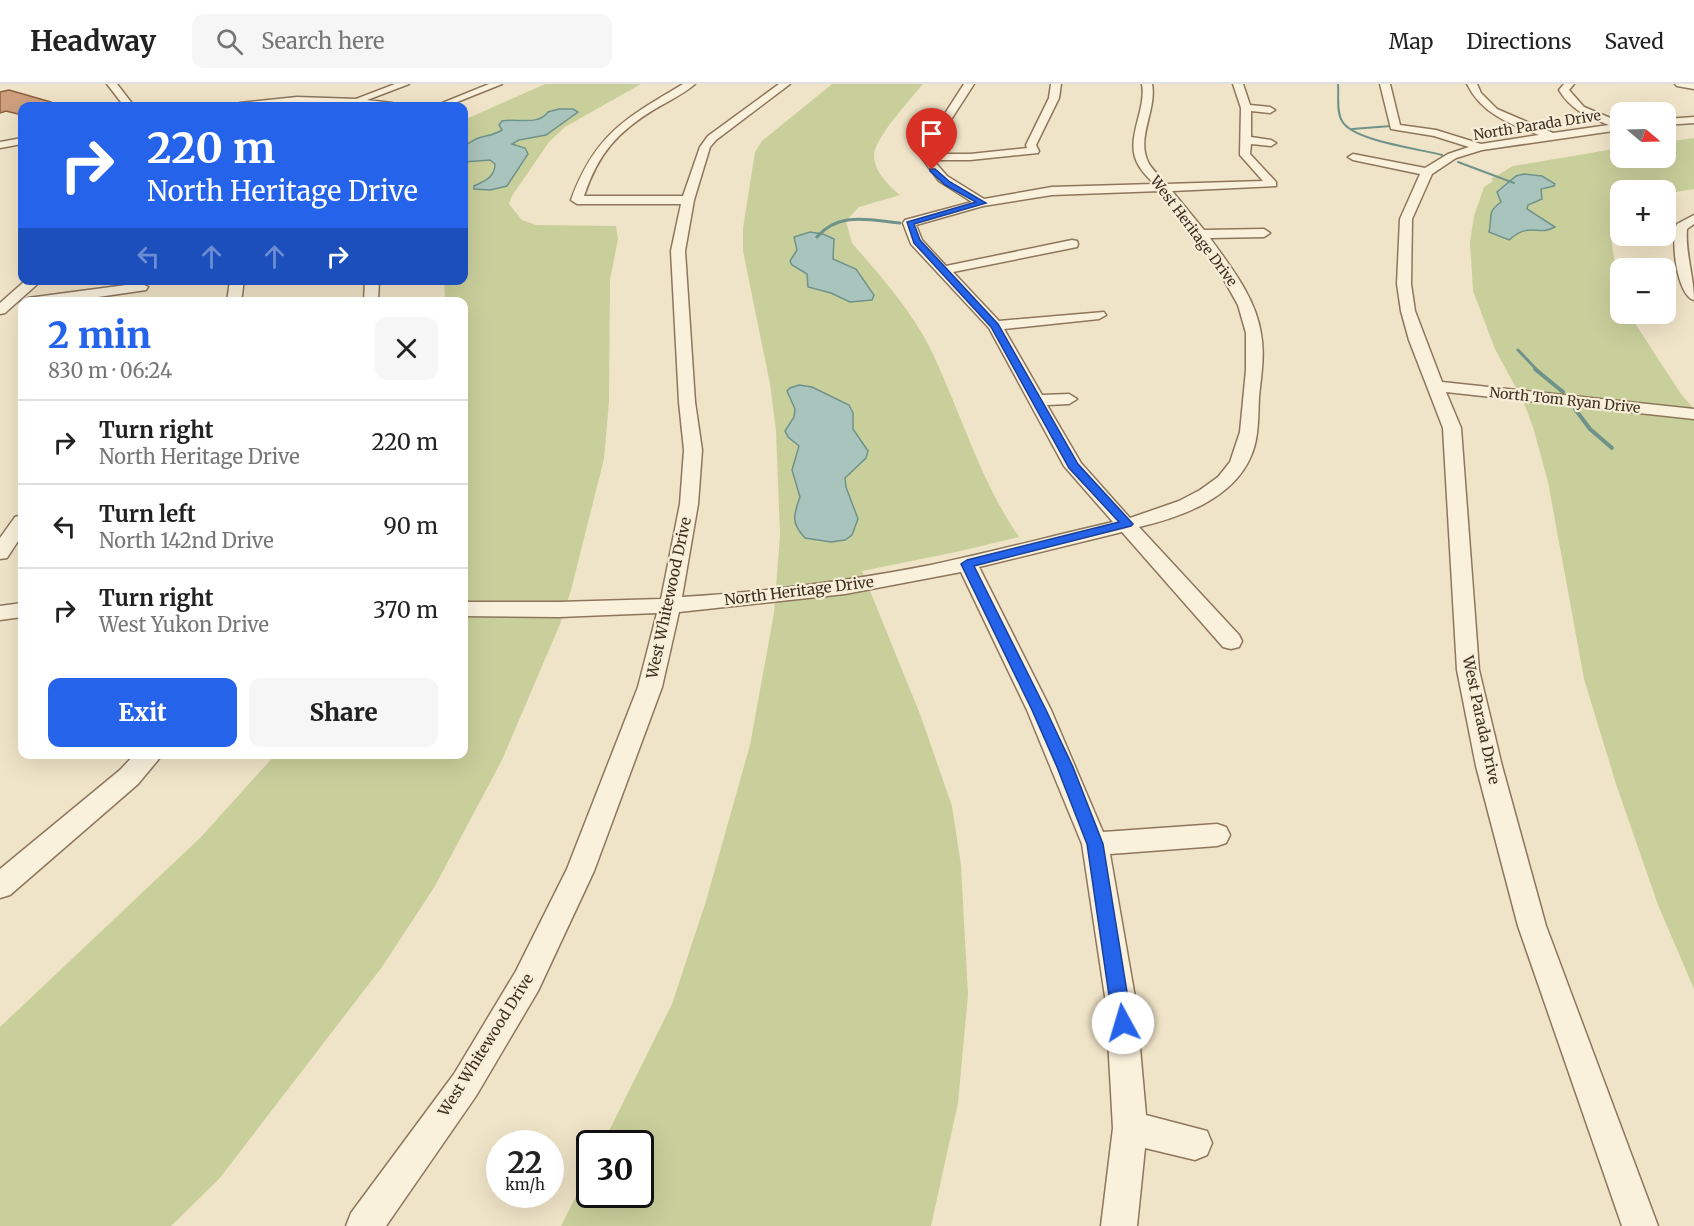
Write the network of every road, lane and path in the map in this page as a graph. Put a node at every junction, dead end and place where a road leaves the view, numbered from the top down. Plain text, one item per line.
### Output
1 (112, 84) edge
2 (404, 84) edge
3 (497, 84) edge
4 (690, 84) edge
5 (785, 84) edge
6 (969, 84) edge
7 (1056, 84) edge
8 (1147, 84) edge
9 (1238, 84) edge
10 (1385, 84) edge
11 (1472, 84) edge
12 (1569, 84) edge
13 (1680, 84) edge
14 (1694, 86) edge
15 (280, 90) dead end
16 (282, 101) junction
17 (357, 101) junction
18 (126, 102) edge
19 (274, 102) edge
20 (364, 102) edge
21 (450, 102) edge
22 (1246, 108) junction
23 (1270, 110) dead end
24 (1676, 112) dead end
25 (1694, 120) edge
26 (1676, 121) edge
27 (1610, 122) edge
28 (1610, 127) edge
29 (1551, 136) junction
30 (1245, 140) junction
31 (18, 142) edge
32 (1271, 143) dead end
33 (0, 145) edge
34 (1480, 147) junction
35 (926, 157) junction
36 (1353, 157) dead end
37 (1442, 163) junction
38 (1163, 187) junction
39 (688, 200) junction
40 (982, 203) junction
41 (1694, 219) edge
42 (1264, 233) dead end
43 (1198, 234) junction
44 (1680, 236) junction
45 (1694, 239) edge
46 (1072, 244) dead end
47 (945, 270) junction
48 (30, 285) edge
49 (136, 285) edge
50 (1694, 296) edge
51 (60, 297) edge
52 (8, 305) edge
53 (1098, 315) dead end
54 (995, 326) junction
55 (1436, 386) junction
56 (1069, 399) dead end
57 (1035, 400) junction
58 (1694, 414) edge
59 (1127, 524) junction
60 (18, 527) edge
61 (0, 553) edge
62 (967, 564) junction
63 (670, 606) junction
64 (468, 609) edge
65 (18, 611) edge
66 (0, 613) edge
67 (1231, 641) dead end
68 (146, 759) edge
69 (1217, 835) dead end
70 (1095, 844) junction
71 (0, 886) edge
72 (1130, 1128) junction
73 (1194, 1143) dead end
74 (364, 1226) edge
75 (1119, 1226) edge
76 (1640, 1226) edge

1 - 18 street
2 - 17 street
3 - 21 street
4 - 39 street
5 - 39 street, West Whitewood Drive
6 - 35 street
7 - 35 street
8 - 38 street, West Heritage Drive
9 - 22 street
10 - 34 street
11 - 29 street
12 - 27 street
13 - 14 street
15 - 16 street
16 - 17 street
16 - 19 street
17 - 20 street
22 - 23 street
22 - 30 street
24 - 25 street
25 - 26 street
28 - 29 street, North Parada Drive
29 - 34 street, North Parada Drive
30 - 32 street
30 - 38 street
31 - 33 street
34 - 37 street, North Parada Drive
35 - 40 street
36 - 37 street
37 - 55 street, West Parada Drive
38 - 40 street
38 - 43 street, West Heritage Drive
39 - 63 street, West Whitewood Drive
40 - 47 street
41 - 44 street
42 - 43 street
43 - 59 street, West Heritage Drive
44 - 45 street
44 - 50 street
46 - 47 street
47 - 54 street
48 - 52 street
49 - 51 street
53 - 54 street
54 - 57 street
55 - 58 street, North Tom Ryan Drive
55 - 76 street, West Parada Drive
56 - 57 street
57 - 59 street
59 - 62 street, North Heritage Drive
59 - 67 street
60 - 61 street
62 - 63 street, North Heritage Drive
62 - 70 street
63 - 64 street, North Heritage Drive
63 - 74 street, West Whitewood Drive
65 - 66 street
68 - 71 street
69 - 70 street
70 - 72 street
72 - 73 street
72 - 75 street

